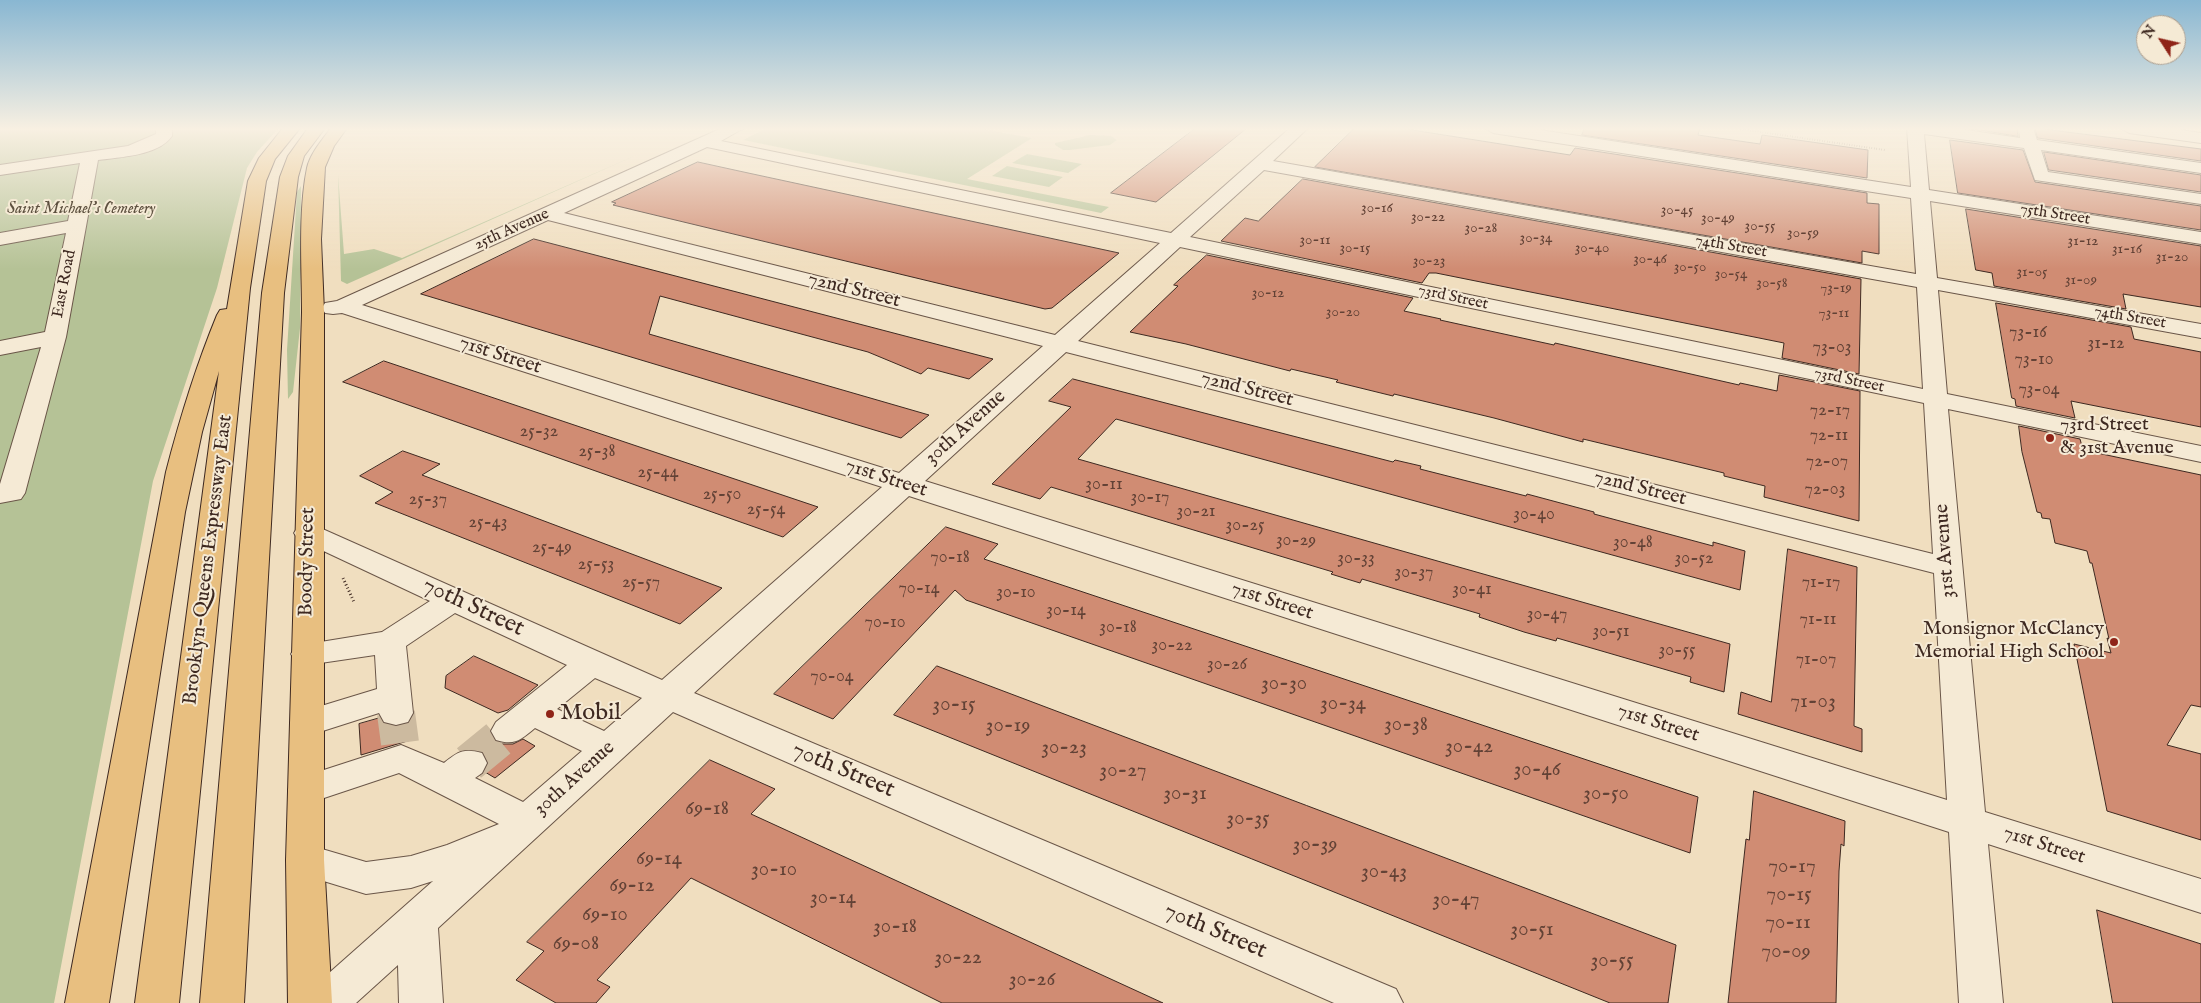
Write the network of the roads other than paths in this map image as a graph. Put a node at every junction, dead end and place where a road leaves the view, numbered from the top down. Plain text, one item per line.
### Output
1 (86, 175) edge
2 (260, 175) edge
3 (290, 175) edge
4 (315, 175) edge
5 (632, 175) edge
6 (860, 175) edge
7 (1249, 175) edge
8 (1322, 175) edge
9 (1795, 175) edge
10 (1918, 175) edge
11 (2041, 175) edge
12 (1919, 194) junction
13 (2201, 199) edge
14 (546, 214) junction
15 (77, 225) junction
16 (0, 238) edge
17 (2201, 238) edge
18 (1175, 241) junction
19 (1926, 282) junction
20 (240, 288) junction
21 (343, 306) junction
22 (313, 312) junction
23 (2201, 331) edge
24 (55, 337) junction
25 (1060, 343) junction
26 (0, 348) edge
27 (1935, 399) junction
28 (2201, 454) edge
29 (902, 485) junction
30 (5, 494) edge
31 (308, 533) junction
32 (1948, 566) junction
33 (454, 599) junction
34 (390, 642) junction
35 (307, 654) junction
36 (591, 663) junction
37 (667, 696) junction
38 (307, 723) junction
39 (398, 728) junction
40 (609, 748) junction
41 (306, 790) junction
42 (1966, 822) junction
43 (524, 825) junction
44 (306, 860) junction
45 (2201, 896) edge
46 (417, 921) junction
47 (159, 988) edge
48 (86, 1003) edge
49 (222, 1003) edge
50 (310, 1003) edge
51 (326, 1003) edge
52 (420, 1003) edge
53 (1381, 1003) edge
54 (1980, 1003) edge

1 - 15 street, East Road
2 - 20 main road, Brooklyn-Queens Expressway East
3 - 49 main road, Brooklyn-Queens Expressway East
4 - 22 main road, Boody Street
5 - 14 street, 25th Avenue
6 - 18 street, 73rd Street
7 - 18 street, 30th Avenue
8 - 19 street, 74th Street
9 - 12 street, 75th Street
10 - 12 street, 31st Avenue
11 - 13 street
12 - 17 street, 75th Street
12 - 19 street, 31st Avenue
14 - 21 street, 25th Avenue
14 - 25 street, 72nd Street
15 - 16 street
15 - 24 street, East Road
18 - 25 street, 30th Avenue
18 - 27 street, 73rd Street
19 - 23 street, 74th Street
19 - 27 street, 31st Avenue
20 - 47 main road, Brooklyn-Queens Expressway East
20 - 48 main road
21 - 22 street, 25th Avenue
21 - 29 street, 71st Street
22 - 31 main road, Boody Street
24 - 26 street
24 - 30 street, East Road
25 - 29 street, 30th Avenue
25 - 32 street, 72nd Street
27 - 28 street, 73rd Street
27 - 32 street, 31st Avenue
29 - 37 street, 30th Avenue
29 - 42 street, 71st Street
31 - 33 street, 70th Street
31 - 35 main road, Boody Street
32 - 42 street, 31st Avenue
33 - 34 street
33 - 36 street, 70th Street
34 - 35 street
34 - 39 street
35 - 38 main road, Boody Street
36 - 37 street, 70th Street
36 - 40 street
37 - 40 street, 30th Avenue
37 - 53 street, 70th Street
38 - 39 street
38 - 41 main road, Boody Street
39 - 41 street
39 - 43 street
40 - 43 street, 30th Avenue
41 - 44 main road, Boody Street
42 - 45 street, 71st Street
42 - 54 street, 31st Avenue
43 - 44 street, 30th Avenue
43 - 46 street, 30th Avenue
44 - 50 main road, Boody Street
46 - 51 street, 30th Avenue
46 - 52 street

